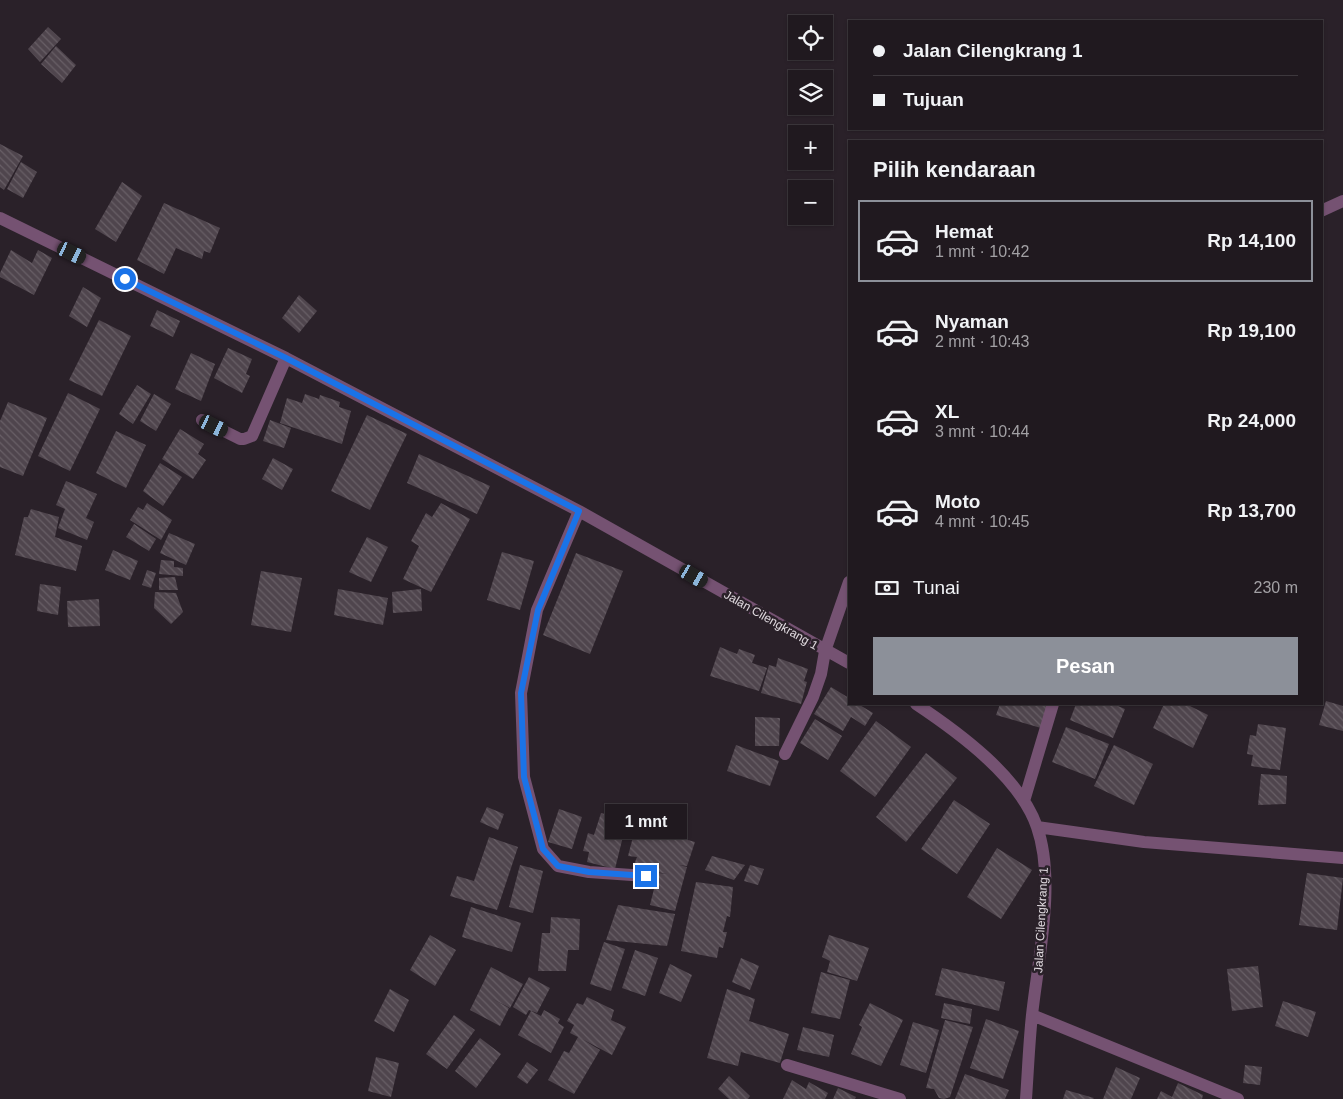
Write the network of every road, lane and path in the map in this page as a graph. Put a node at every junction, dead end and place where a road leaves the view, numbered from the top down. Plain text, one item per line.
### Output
1 (1343, 201) edge
2 (1323, 210) edge
3 (0, 218) edge
4 (286, 358) junction
5 (202, 420) dead end
6 (579, 511) junction
7 (848, 585) edge
8 (826, 651) junction
9 (848, 663) edge
10 (918, 705) edge
11 (1052, 705) edge
12 (785, 754) dead end
13 (1024, 801) junction
14 (1037, 826) junction
15 (1343, 858) edge
16 (646, 876) dead end
17 (1032, 1015) junction
18 (787, 1065) dead end
19 (900, 1099) edge
20 (1026, 1099) edge
21 (1238, 1099) edge

1 - 2 street
3 - 4 street, Jalan Cilengkrang 1
4 - 5 street
4 - 6 street, Jalan Cilengkrang 1
6 - 8 street, Jalan Cilengkrang 1
6 - 16 street
7 - 8 street
8 - 9 street, Jalan Cilengkrang 1
8 - 12 street
10 - 13 street, Jalan Cilengkrang 1
11 - 13 street
13 - 14 street, Jalan Cilengkrang 1
14 - 15 street
14 - 17 street, Jalan Cilengkrang 1
17 - 20 street, Jalan Cilengkrang 1
17 - 21 street
18 - 19 street

